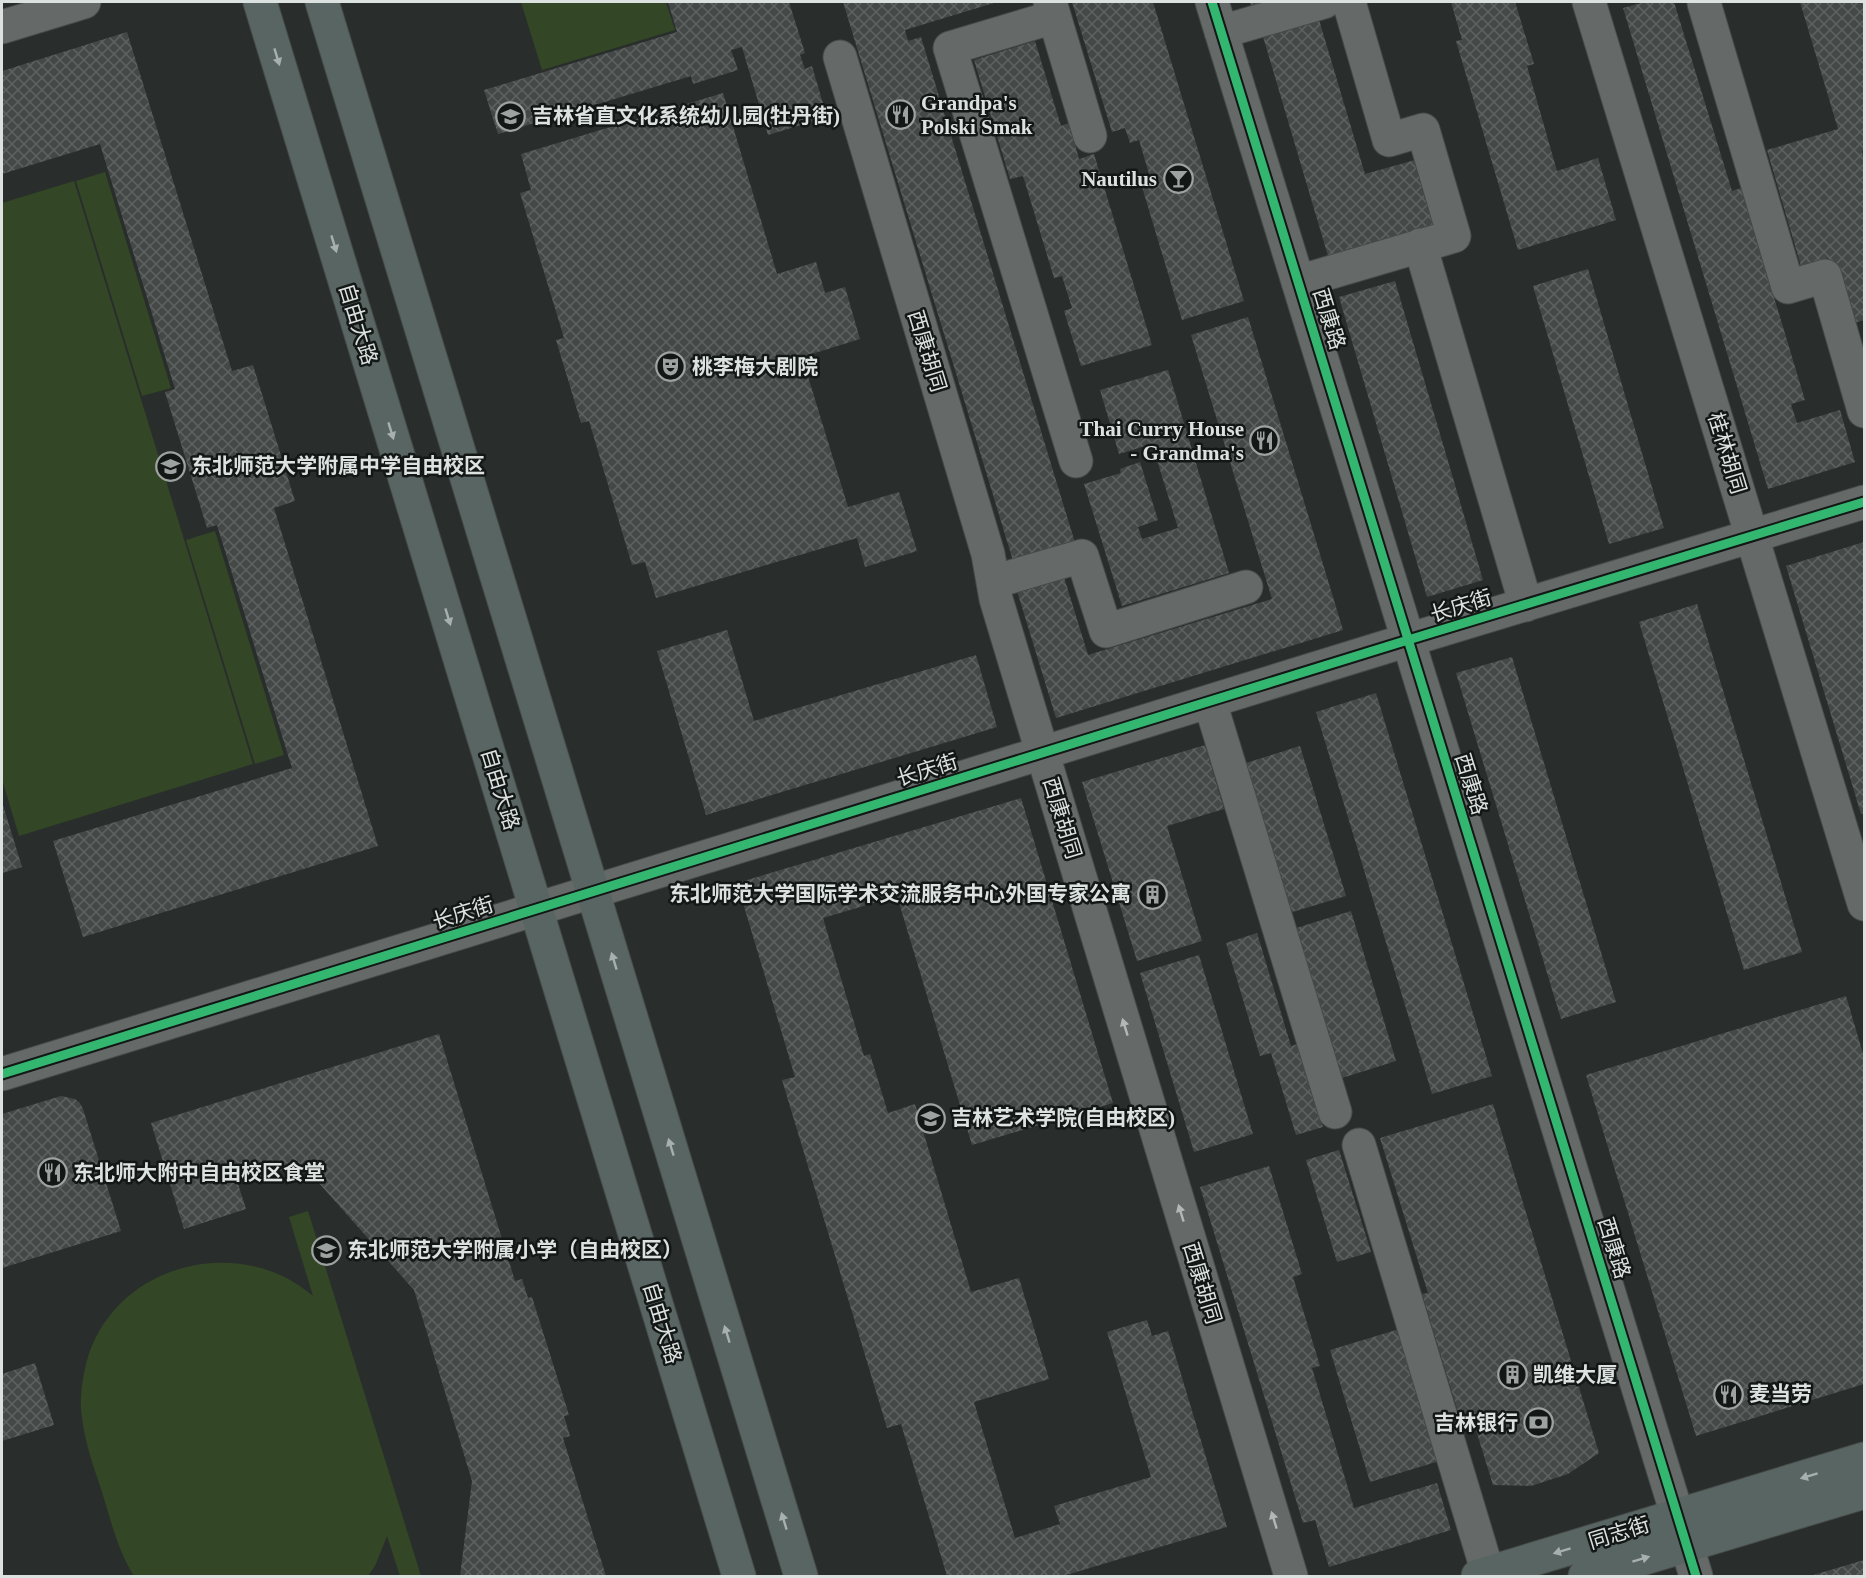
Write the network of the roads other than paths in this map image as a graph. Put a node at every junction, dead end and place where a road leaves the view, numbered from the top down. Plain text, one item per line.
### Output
1 (84, 2) edge
2 (260, 2) edge
3 (322, 2) edge
4 (1324, 2) edge
5 (1349, 2) edge
6 (1589, 2) edge
7 (1704, 3) edge
8 (1052, 9) edge
9 (1217, 16) edge
10 (2, 27) edge
11 (840, 57) dead end
12 (1090, 136) dead end
13 (1420, 245) junction
14 (1298, 282) junction
15 (1864, 411) edge
16 (1076, 461) dead end
17 (1864, 502) edge
18 (1752, 536) junction
19 (993, 582) junction
20 (1246, 587) dead end
21 (1526, 604) junction
22 (1408, 640) junction
23 (1210, 702) junction
24 (1042, 753) junction
25 (1854, 829) edge
26 (593, 892) junction
27 (1864, 904) edge
28 (537, 909) junction
29 (2, 1074) edge
30 (1335, 1112) dead end
31 (1359, 1145) dead end
32 (1864, 1459) edge
33 (1864, 1492) edge
34 (1682, 1531) junction
35 (1483, 1575) edge
36 (740, 1576) edge
37 (801, 1576) edge
38 (1291, 1576) edge
39 (1585, 1576) edge
40 (1696, 1576) edge

1 - 10 street
2 -> 28 main road, 自由大路
3 - 26 main road
4 - 9 street
5 - 13 street
6 - 18 street, 桂林胡同
7 - 15 street
8 - 12 street
8 - 16 street
9 - 14 street, 西康路
11 - 19 street, 西康胡同
13 - 14 street
13 - 21 street
14 - 22 street, 西康路
17 - 18 street, 长庆街
18 - 21 street, 长庆街
18 - 25 street, 桂林胡同
19 - 20 street
19 - 24 street, 西康胡同
21 - 22 street, 长庆街
22 - 23 street, 长庆街
22 - 34 street, 西康路
23 - 24 street, 长庆街
23 - 30 street
24 - 26 street, 长庆街
38 -> 24 street, 西康胡同
25 - 27 street, 桂林胡同
26 - 28 street, 长庆街
37 -> 26 main road
28 - 29 street, 长庆街
28 - 36 main road, 自由大路
31 - 35 street
32 -> 34 main road, 同志街
33 - 34 main road, 同志街
34 -> 35 main road, 同志街
39 -> 34 main road, 同志街
34 - 40 street, 西康路

